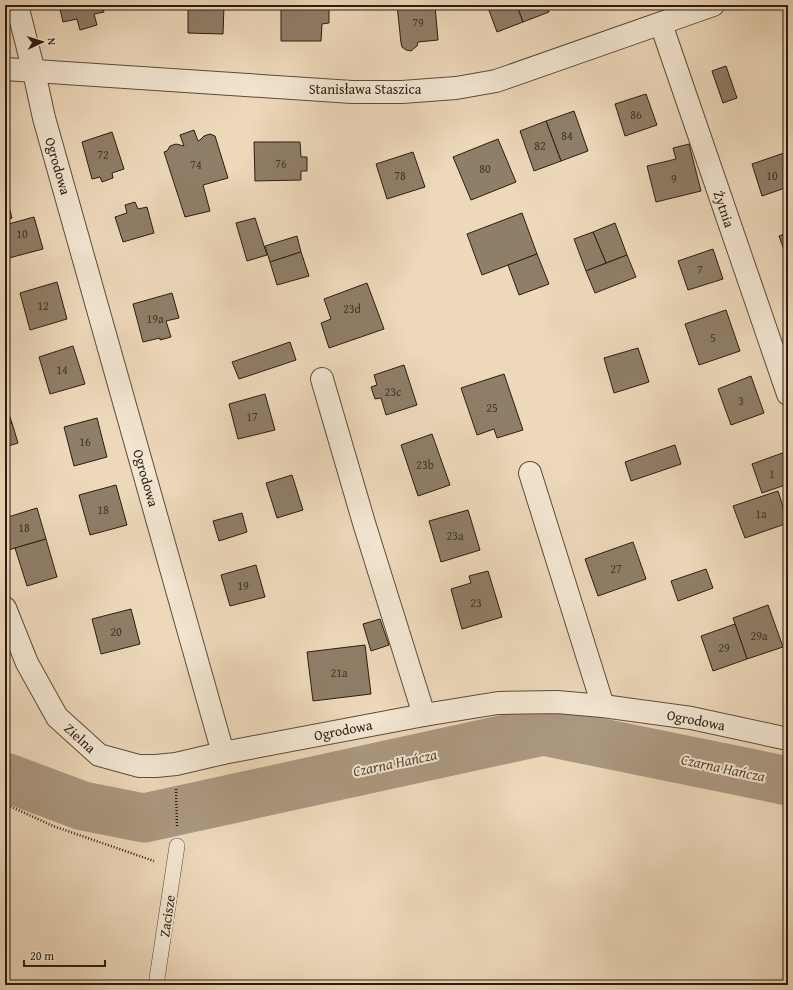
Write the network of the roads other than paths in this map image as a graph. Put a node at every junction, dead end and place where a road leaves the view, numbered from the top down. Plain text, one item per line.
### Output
1 (17, 5) edge
2 (713, 5) edge
3 (661, 24) junction
4 (5, 69) edge
5 (34, 72) junction
6 (322, 379) dead end
7 (788, 394) edge
8 (530, 473) dead end
9 (5, 608) edge
10 (604, 706) junction
11 (424, 715) junction
12 (788, 739) edge
13 (223, 753) junction
14 (177, 846) road end
15 (156, 985) edge

1 - 5 street, Ogrodowa
2 - 3 street, Stanisława Staszica
3 - 5 street, Stanisława Staszica
3 - 7 street, Żytnia
4 - 5 street, Stanisława Staszica
5 - 13 street, Ogrodowa
6 - 11 street
8 - 10 street
9 - 13 street, Zielna
10 - 11 street, Ogrodowa
10 - 12 street, Ogrodowa
11 - 13 street, Ogrodowa
14 - 15 lane, Zacisze

